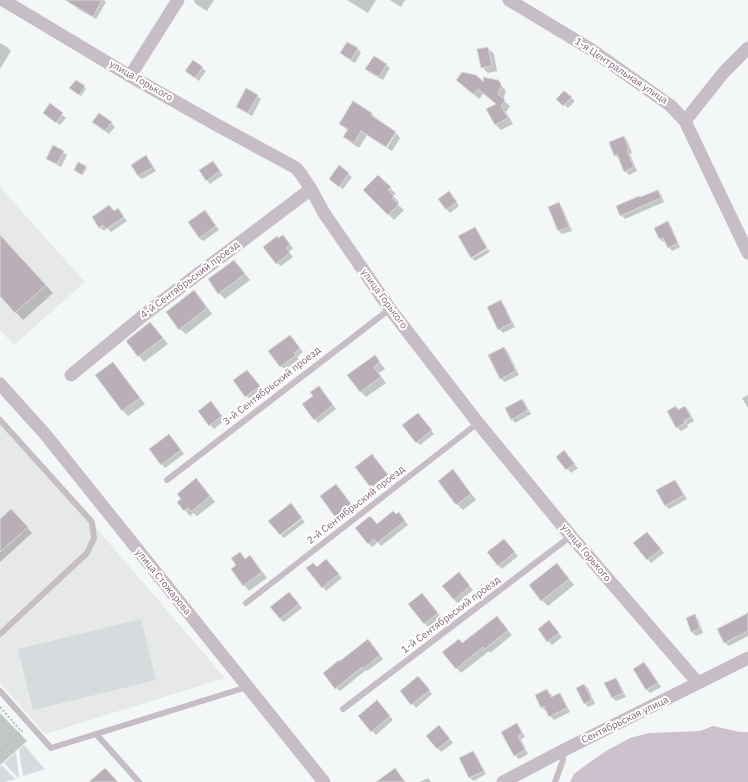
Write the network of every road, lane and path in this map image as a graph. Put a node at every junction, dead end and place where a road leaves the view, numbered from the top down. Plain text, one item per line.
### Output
1 (3, 0) edge
2 (178, 0) edge
3 (509, 0) edge
4 (748, 48) edge
5 (130, 76) junction
6 (685, 121) junction
7 (312, 189) junction
8 (748, 253) edge
9 (390, 309) junction
10 (71, 375) dead end
11 (0, 384) edge
12 (0, 420) edge
13 (478, 423) junction
14 (167, 480) dead end
15 (571, 536) junction
16 (246, 602) dead end
17 (0, 634) edge
18 (748, 658) edge
19 (698, 683) junction
20 (247, 687) junction
21 (0, 691) edge
22 (0, 707) edge
23 (342, 709) dead end
24 (29, 724) junction
25 (21, 731) junction
26 (96, 734) junction
27 (0, 750) edge
28 (562, 751) junction
29 (139, 782) edge
30 (324, 782) edge
31 (503, 782) edge
32 (555, 782) edge

1 - 5 street, улица Горького
2 - 5 street
3 - 6 street, 1-я Центральная улица
4 - 6 street
5 - 7 street, улица Горького
6 - 8 street, 1-я Центральная улица
7 - 9 street, улица Горького
7 - 10 street, 4-й Сентябрьский проезд
9 - 13 street, улица Горького
9 - 14 lane, 3-й Сентябрьский проезд
11 - 20 street, улица Стожарова
12 - 17 lane
13 - 15 street, улица Горького
13 - 16 lane, 2-й Сентябрьский проезд
15 - 19 street, улица Горького
15 - 23 lane, 1-й Сентябрьский проезд
18 - 19 street, Сентябрьская улица
19 - 28 street, Сентябрьская улица
20 - 26 lane
20 - 30 street, улица Стожарова
21 - 24 lane
22 - 25 path
24 - 25 path
24 - 26 lane
25 - 27 path
26 - 29 lane
28 - 31 street, Сентябрьская улица
28 - 32 lane

